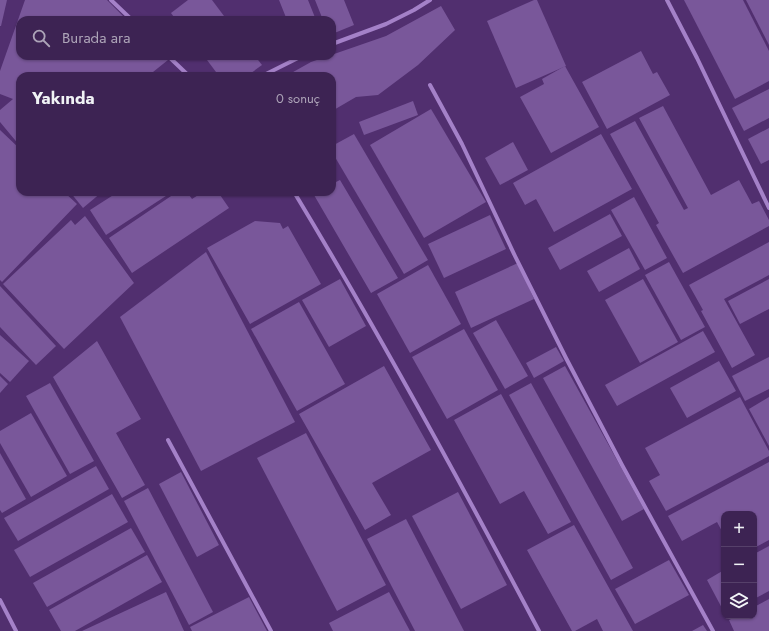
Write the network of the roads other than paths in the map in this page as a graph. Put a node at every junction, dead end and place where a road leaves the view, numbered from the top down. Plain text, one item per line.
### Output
1 (111, 0) edge
2 (430, 0) edge
3 (667, 0) edge
4 (128, 16) edge
5 (336, 43) edge
6 (172, 60) edge
7 (294, 60) edge
8 (185, 72) edge
9 (270, 72) edge
10 (430, 85) dead end
11 (296, 196) edge
12 (769, 208) edge
13 (168, 440) dead end
14 (0, 600) edge
15 (16, 631) edge
16 (271, 631) edge
17 (539, 631) edge
18 (713, 631) edge

1 - 4 street
2 - 5 street
3 - 12 street
6 - 8 street
7 - 9 street
10 - 18 street
11 - 17 street
13 - 16 street
14 - 15 street

